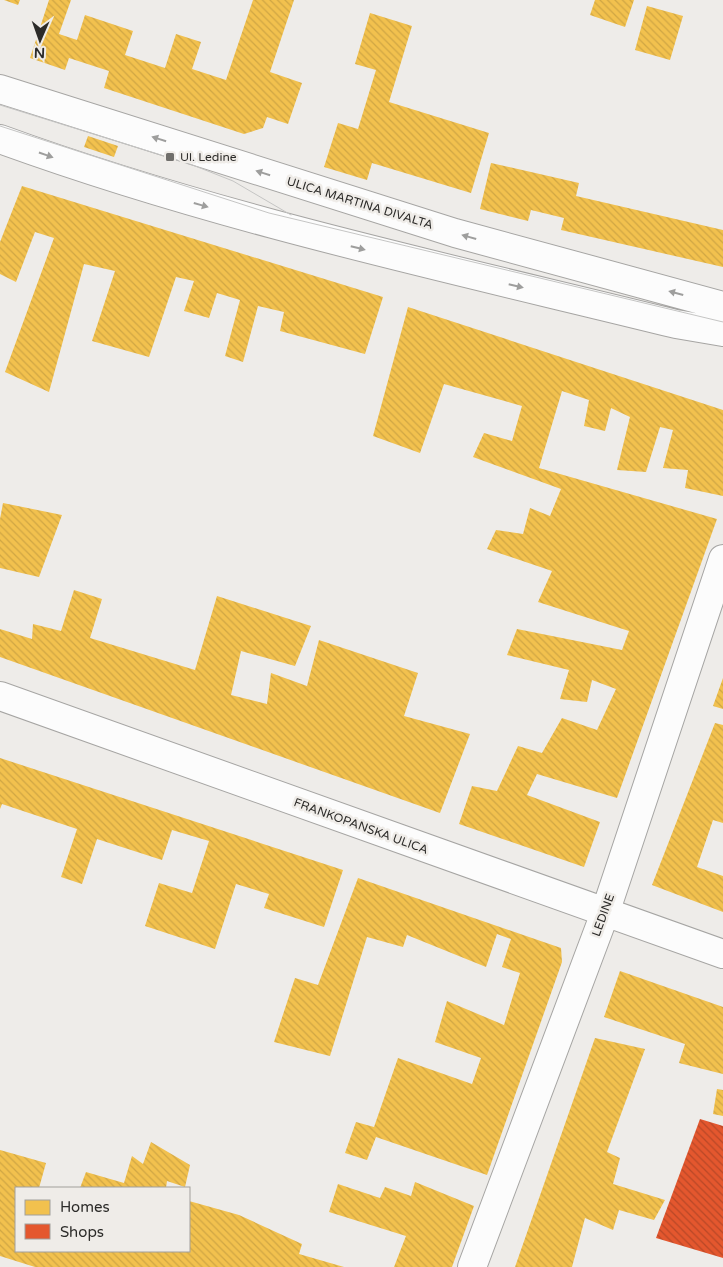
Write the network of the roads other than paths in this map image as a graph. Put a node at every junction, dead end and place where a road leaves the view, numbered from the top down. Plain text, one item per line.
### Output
1 (0, 89) edge
2 (0, 139) edge
3 (723, 306) edge
4 (723, 332) edge
5 (723, 559) edge
6 (0, 696) edge
7 (605, 913) junction
8 (723, 954) edge
9 (472, 1267) edge

3 -> 1 street, ULICA MARTINA DIVALTA
2 -> 4 street
5 - 7 street, LEDINE
6 - 7 street, FRANKOPANSKA ULICA
7 - 8 street, FRANKOPANSKA ULICA
7 - 9 street, LEDINE

